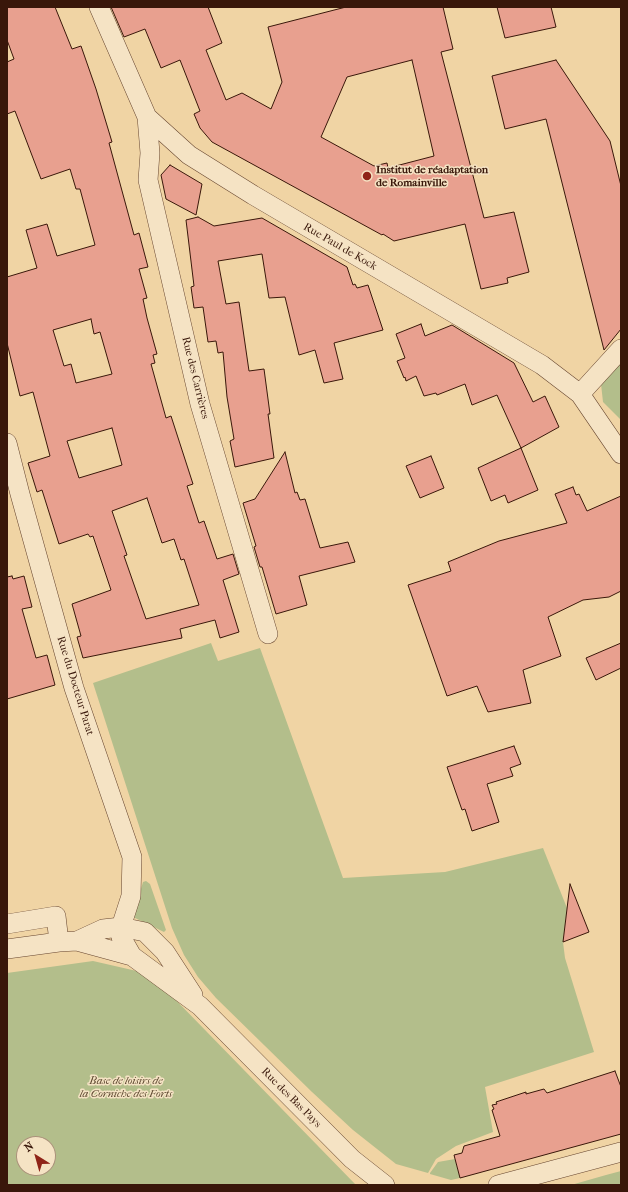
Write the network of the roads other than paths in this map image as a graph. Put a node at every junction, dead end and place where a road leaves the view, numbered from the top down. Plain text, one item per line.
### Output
1 (99, 7) edge
2 (147, 117) junction
3 (621, 349) edge
4 (580, 394) junction
5 (7, 443) edge
6 (621, 454) edge
7 (13, 495) edge
8 (268, 634) dead end
9 (7, 924) edge
10 (121, 927) junction
11 (68, 941) junction
12 (7, 949) edge
13 (132, 956) junction
14 (200, 1006) junction
15 (621, 1152) edge
16 (385, 1185) edge
17 (498, 1185) edge

1 - 2 street, Rue Paul de Kock
2 - 4 street, Rue Paul de Kock
2 - 8 street, Rue des Carrières
3 - 4 street
4 - 6 street, Rue Paul de Kock
5 - 7 street, Rue du Docteur Parat
7 - 10 street, Rue du Docteur Parat
9 - 11 street
10 - 11 street
10 - 13 street, Rue des Bas Pays
10 - 14 street, Rue des Bas Pays
11 - 12 street
11 - 13 street
13 - 14 street, Rue des Bas Pays
14 - 16 street, Rue des Bas Pays
15 - 17 street

